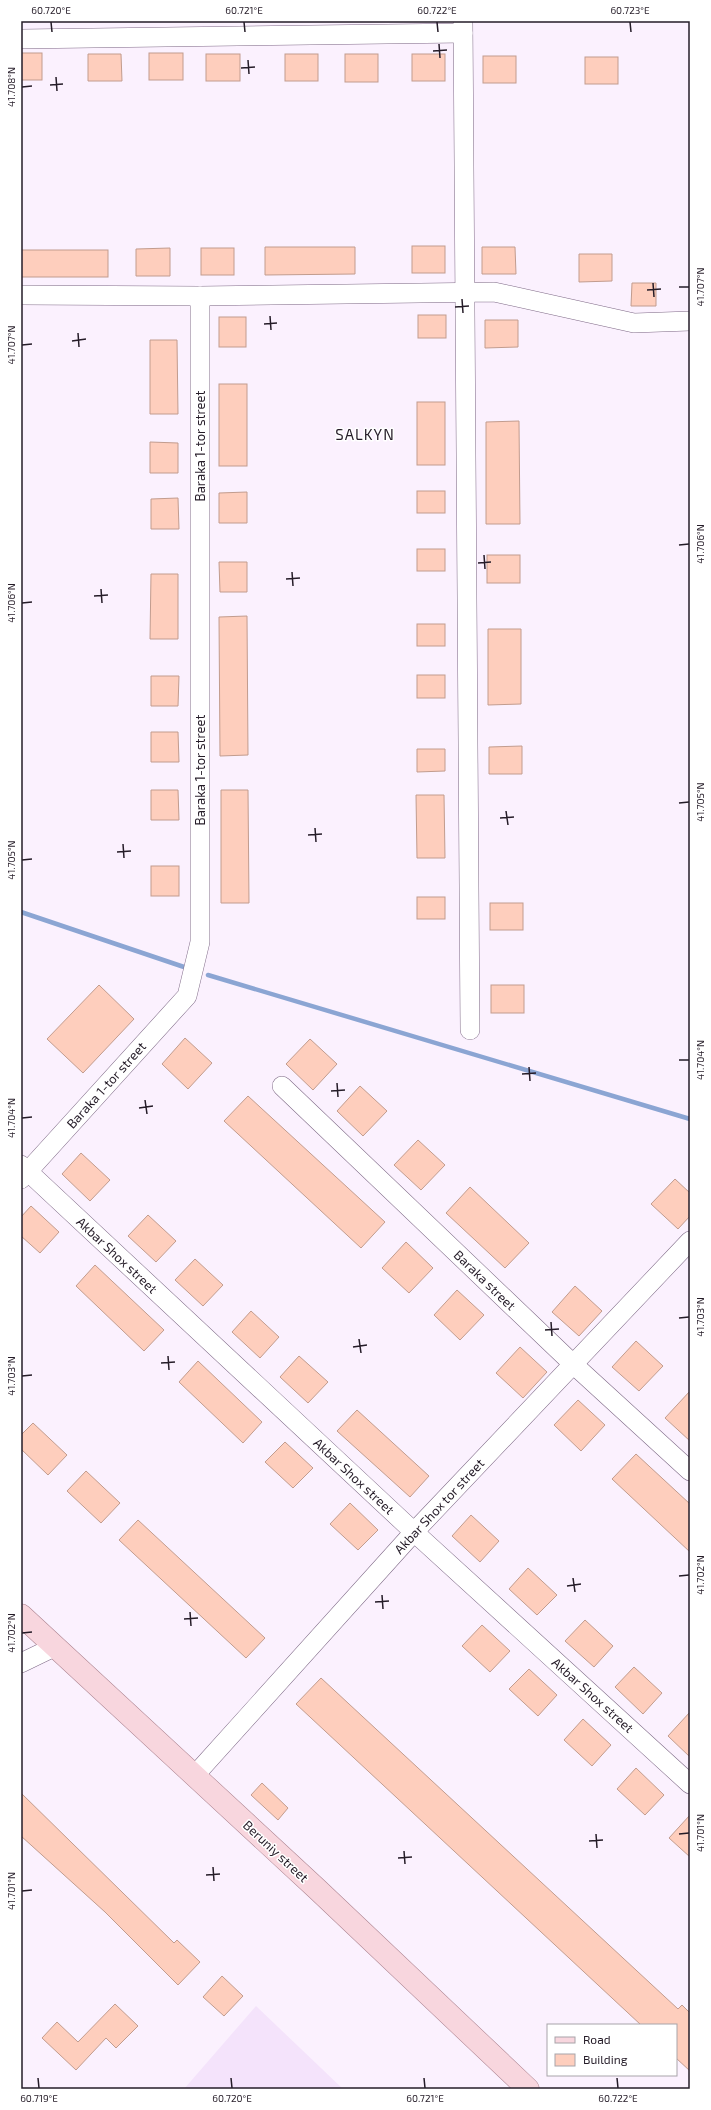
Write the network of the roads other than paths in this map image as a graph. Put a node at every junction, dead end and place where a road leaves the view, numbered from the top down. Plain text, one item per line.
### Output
1 (463, 27) edge
2 (21, 39) edge
3 (465, 293) junction
4 (21, 295) edge
5 (200, 296) junction
6 (690, 321) edge
7 (470, 1030) dead end
8 (282, 1086) dead end
9 (23, 1172) edge
10 (690, 1241) edge
11 (573, 1364) junction
12 (690, 1471) edge
13 (414, 1532) junction
14 (21, 1615) edge
15 (54, 1647) junction
16 (21, 1663) edge
17 (195, 1775) junction
18 (690, 1784) edge
19 (528, 2089) edge

1 - 2 street
1 - 3 street
3 - 5 street
3 - 6 street
3 - 7 street
4 - 5 street
5 - 9 street, Baraka 1-tor street
8 - 11 street, Baraka street
9 - 13 street, Akbar Shox street
10 - 11 street, Akbar Shox tor street
11 - 12 street, Baraka street
11 - 13 street, Akbar Shox tor street
13 - 17 street, Akbar Shox tor street
13 - 18 street, Akbar Shox street
14 - 15 main road, Beruniy street
15 - 16 street
15 - 17 main road, Beruniy street
17 - 19 main road, Beruniy street

